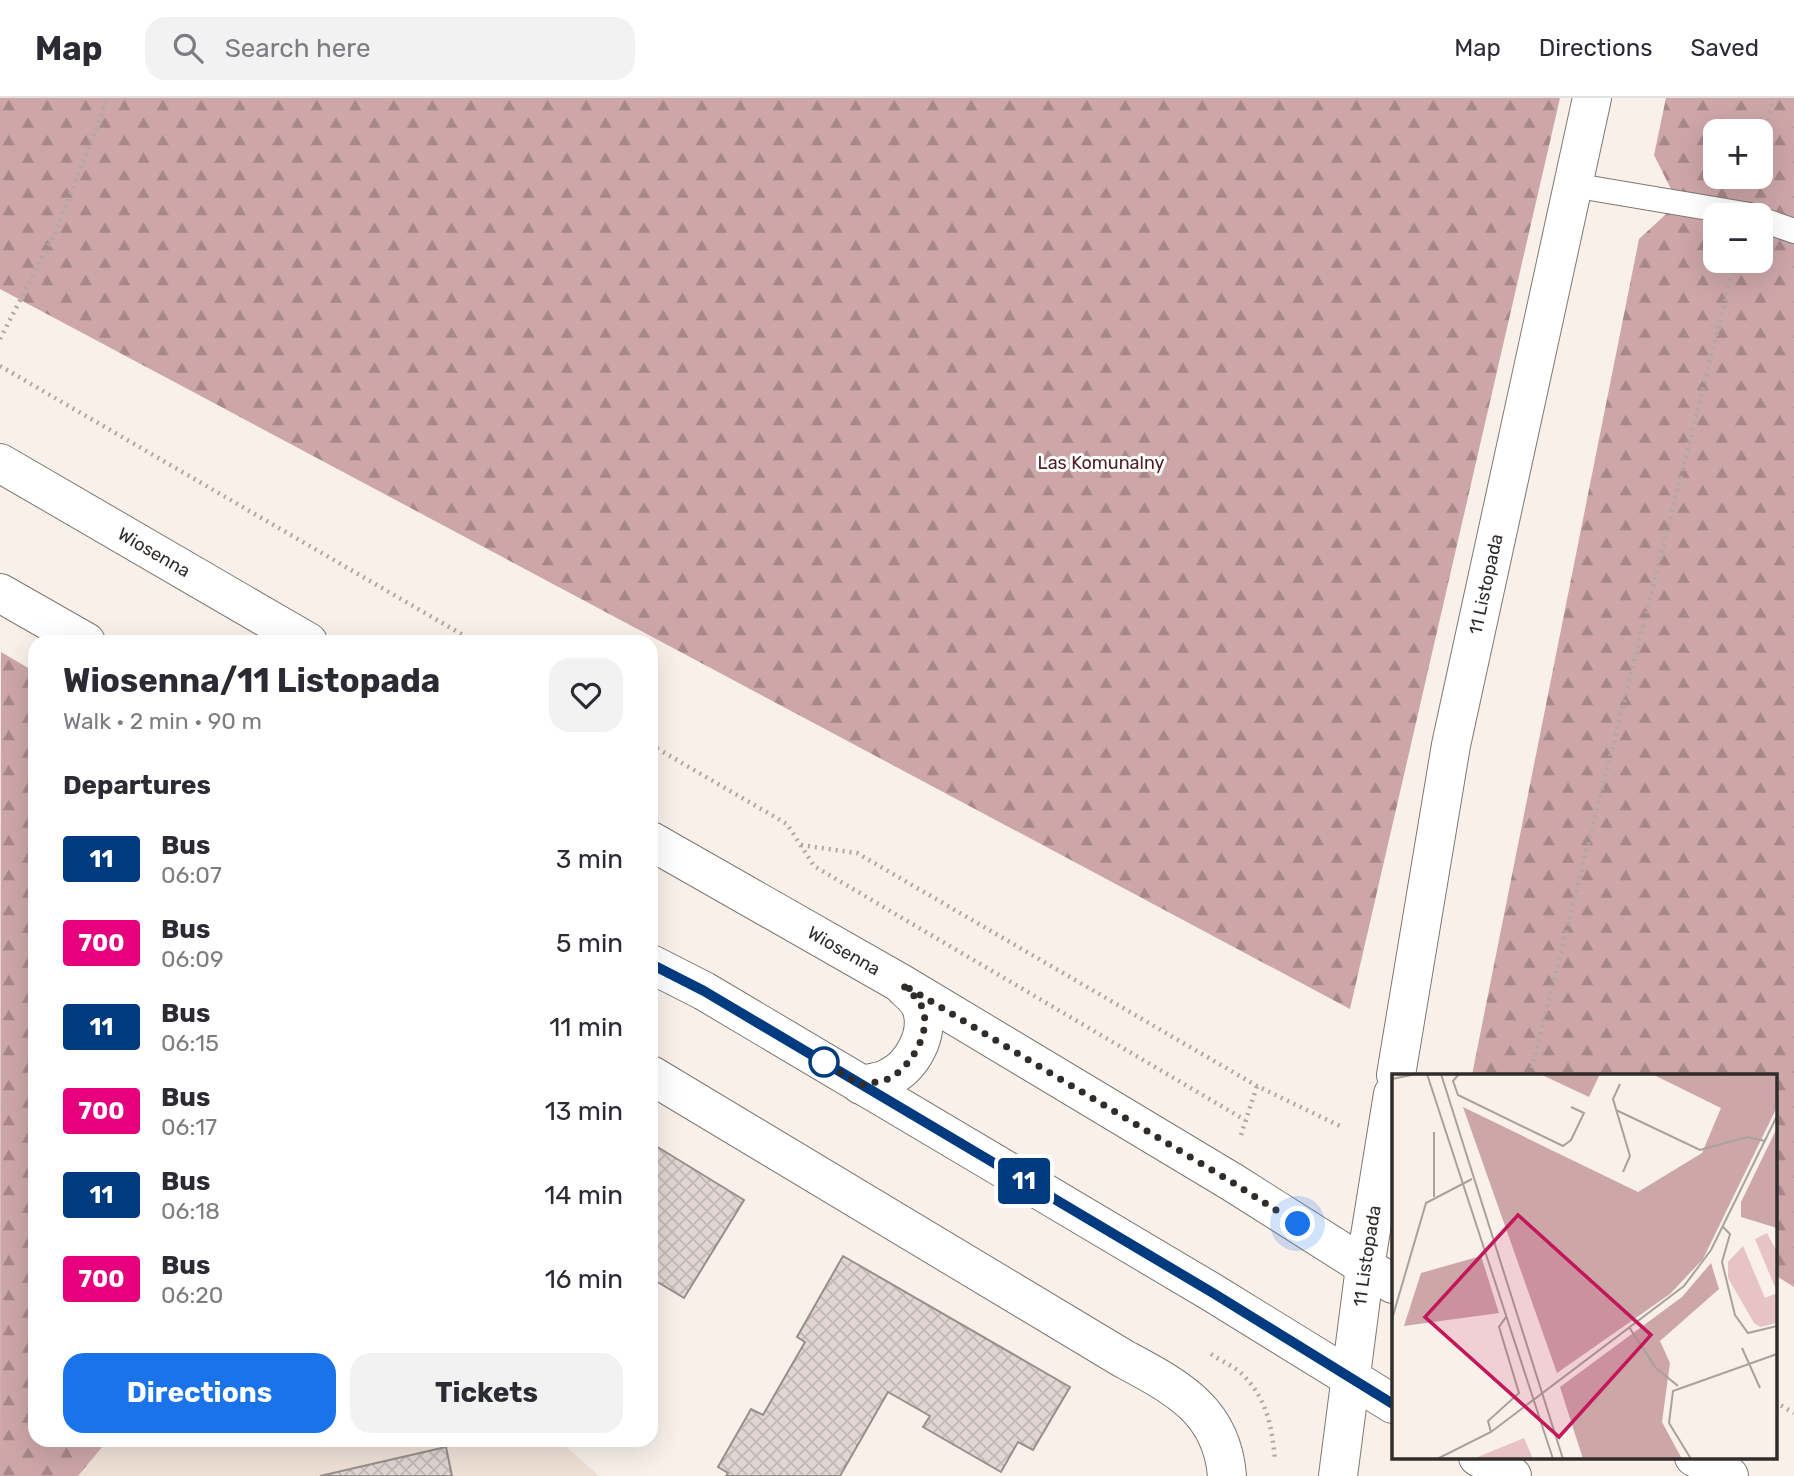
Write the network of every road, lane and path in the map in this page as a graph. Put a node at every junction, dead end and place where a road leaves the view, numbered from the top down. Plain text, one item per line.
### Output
1 (108, 98) edge
2 (1592, 98) edge
3 (1773, 98) edge
4 (1768, 119) edge
5 (1572, 185) junction
6 (1703, 207) edge
7 (1773, 224) edge
8 (1794, 231) edge
9 (1732, 273) edge
10 (0, 340) edge
11 (0, 366) edge
12 (0, 463) edge
13 (0, 593) edge
14 (74, 635) edge
15 (296, 635) edge
16 (463, 635) edge
17 (658, 749) edge
18 (800, 844) junction
19 (658, 845) edge
20 (658, 968) edge
21 (902, 984) junction
22 (1396, 1074) edge
23 (1530, 1074) edge
24 (658, 1079) edge
25 (861, 1085) junction
26 (1392, 1100) edge
27 (1245, 1120) dead end
28 (1384, 1149) junction
29 (1379, 1275) edge
30 (1351, 1378) junction
31 (1392, 1403) edge
32 (1776, 1403) edge
33 (1794, 1413) edge
34 (1480, 1458) edge
35 (1696, 1458) edge
36 (1227, 1476) edge
37 (1338, 1476) edge
38 (1512, 1476) edge
39 (1730, 1476) edge

1 - 10 path
2 - 5 main road, 11 Listopada
3 - 4 path
5 - 6 lane
5 - 22 main road, 11 Listopada
7 - 8 lane
9 - 23 path
11 - 16 path
12 - 15 main road, Wiosenna
13 - 14 main road
17 - 18 path
18 - 27 path
18 - 28 path
19 - 21 main road, Wiosenna
20 - 25 main road
21 - 25 main road
21 - 29 main road, Wiosenna
24 - 36 main road
25 - 30 main road
26 - 28 main road, 11 Listopada
28 - 29 main road, 11 Listopada
29 - 30 main road, 11 Listopada
30 - 31 main road
30 - 37 main road, 11 Listopada
32 - 33 path
34 - 38 main road
35 - 39 main road

